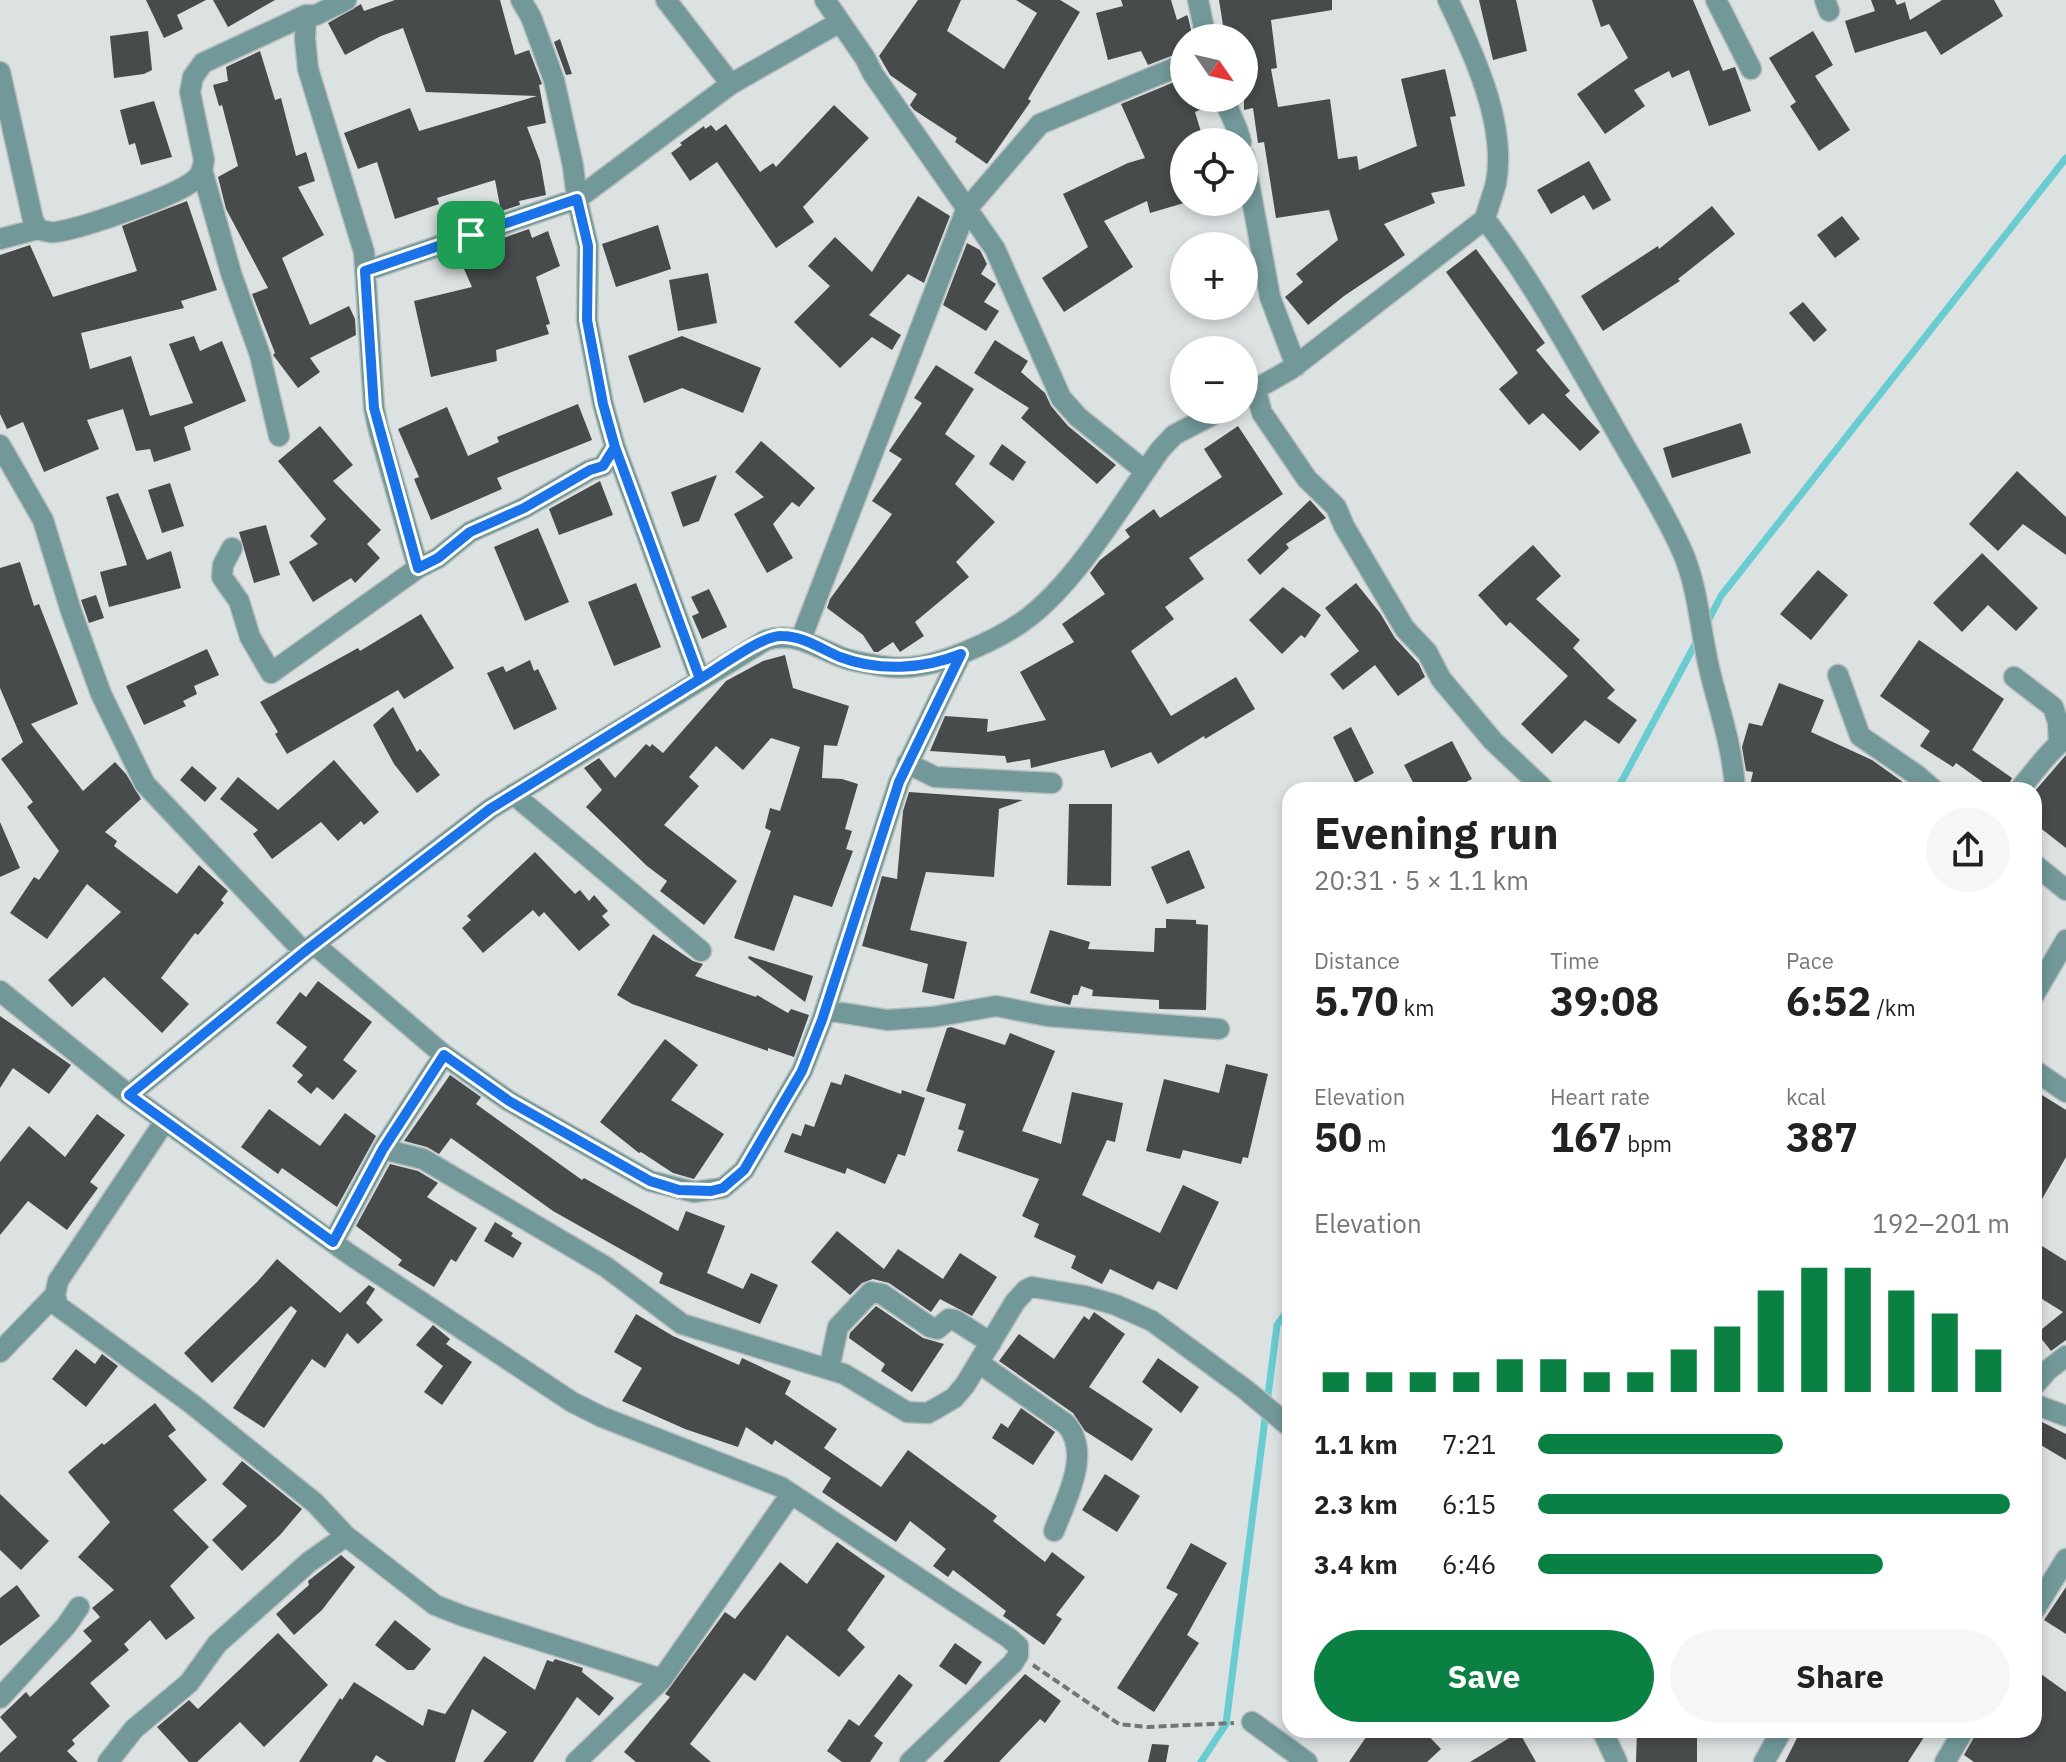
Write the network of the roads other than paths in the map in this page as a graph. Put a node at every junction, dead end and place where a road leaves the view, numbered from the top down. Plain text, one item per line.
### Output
1 (346, 0) edge
2 (521, 0) edge
3 (666, 0) edge
4 (825, 0) edge
5 (1198, 0) edge
6 (1448, 0) edge
7 (1716, 0) edge
8 (306, 15) junction
9 (840, 22) junction
10 (1203, 24) edge
11 (1751, 69) dead end
12 (1170, 70) edge
13 (0, 72) edge
14 (731, 84) junction
15 (202, 170) junction
16 (577, 199) junction
17 (966, 210) junction
18 (1255, 216) edge
19 (1485, 219) junction
20 (38, 229) junction
21 (0, 239) edge
22 (365, 271) junction
23 (1296, 366) junction
24 (1258, 387) edge
25 (1258, 406) edge
26 (1195, 424) edge
27 (279, 436) dead end
28 (0, 445) edge
29 (615, 447) junction
30 (1145, 471) junction
31 (232, 548) dead end
32 (418, 568) junction
33 (801, 639) junction
34 (961, 654) junction
35 (1838, 675) dead end
36 (2014, 677) dead end
37 (700, 679) junction
38 (907, 763) junction
39 (1537, 782) edge
40 (1735, 782) edge
41 (1925, 782) edge
42 (2026, 782) edge
43 (1052, 783) dead end
44 (513, 794) junction
45 (2042, 870) edge
46 (2066, 890) edge
47 (2066, 940) edge
48 (309, 948) junction
49 (701, 951) dead end
50 (2042, 981) edge
51 (0, 991) edge
52 (825, 1010) junction
53 (1219, 1029) dead end
54 (444, 1055) junction
55 (2042, 1076) edge
56 (2066, 1092) edge
57 (129, 1095) junction
58 (165, 1121) junction
59 (383, 1149) junction
60 (333, 1242) junction
61 (55, 1295) junction
62 (991, 1343) junction
63 (0, 1352) edge
64 (2066, 1356) edge
65 (979, 1363) junction
66 (829, 1369) junction
67 (2042, 1377) edge
68 (2042, 1407) edge
69 (2066, 1416) edge
70 (1282, 1420) edge
71 (791, 1494) junction
72 (1054, 1531) dead end
73 (346, 1536) junction
74 (2066, 1559) edge
75 (2042, 1598) edge
76 (79, 1607) dead end
77 (662, 1679) junction
78 (0, 1698) edge
79 (1245, 1722) road end
80 (1606, 1738) edge
81 (1778, 1738) edge
82 (1959, 1738) edge
83 (108, 1762) edge
84 (576, 1762) edge
85 (910, 1762) edge
86 (1307, 1762) edge
87 (1617, 1762) edge
88 (1764, 1762) edge
89 (1945, 1762) edge

1 - 8 street
2 - 16 street
3 - 14 street
4 - 9 street
5 - 10 street
6 - 19 street
7 - 11 street
8 - 15 street
8 - 22 street
9 - 14 street
9 - 17 street
12 - 17 street
13 - 20 street
14 - 16 street
15 - 20 street
15 - 27 street
16 - 22 street
16 - 29 street
17 - 30 street
17 - 33 street
18 - 23 street
19 - 23 street
19 - 40 street
20 - 21 street
22 - 32 street
23 - 24 street
25 - 39 street
26 - 30 street
28 - 48 street
29 - 32 street
29 - 37 street
30 - 34 street
31 - 32 street
33 - 34 street
33 - 37 street
34 - 38 street
35 - 41 street
36 - 42 street
37 - 44 street
38 - 43 street
38 - 52 street
44 - 48 street
44 - 49 street
45 - 46 street
47 - 50 street
48 - 54 street
48 - 57 street
51 - 57 street
52 - 53 street
52 - 54 street
54 - 59 street
55 - 56 street
57 - 58 street
58 - 60 street
58 - 61 street
59 - 60 street
59 - 66 street
60 - 71 street
61 - 63 street
61 - 73 street
62 - 65 street
62 - 66 street
62 - 70 street
64 - 67 street
65 - 66 street
65 - 72 street
68 - 69 street
71 - 77 street
71 - 85 street
73 - 77 street
73 - 83 street
74 - 75 street
76 - 78 street
77 - 84 street
79 - 86 street
80 - 87 street
81 - 88 street
82 - 89 street

